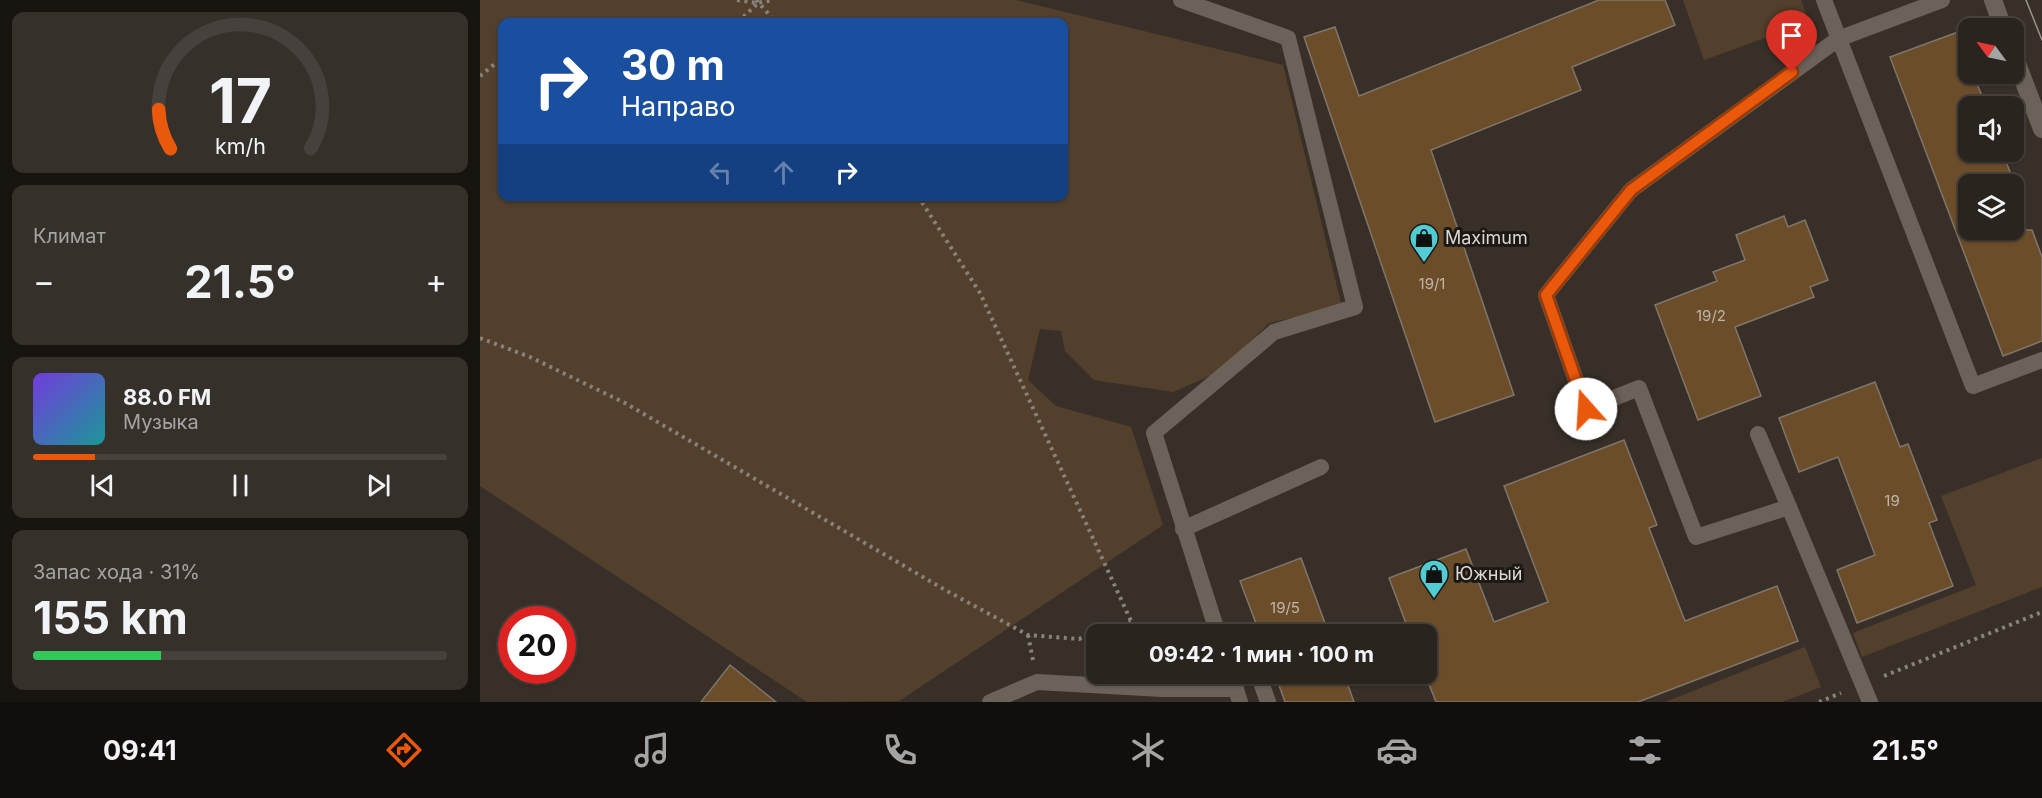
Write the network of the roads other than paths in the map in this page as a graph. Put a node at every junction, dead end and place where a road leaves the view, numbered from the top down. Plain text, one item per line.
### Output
1 (1180, 0) edge
2 (1824, 0) edge
3 (1942, 0) edge
4 (1992, 0) edge
5 (1999, 18) edge
6 (1838, 39) junction
7 (2024, 82) edge
8 (2042, 129) edge
9 (2042, 360) edge
10 (1758, 434) dead end
11 (1321, 467) dead end
12 (1788, 507) junction
13 (1183, 529) junction
14 (1215, 624) edge
15 (1262, 684) edge
16 (1235, 688) edge
17 (990, 702) edge
18 (1268, 702) edge
19 (1870, 702) edge

1 - 13 lane
2 - 6 lane
3 - 6 lane
4 - 5 street
6 - 9 lane
6 - 12 lane
7 - 8 street
10 - 12 lane
11 - 13 lane
12 - 19 lane
13 - 14 lane
15 - 18 lane
16 - 17 lane

